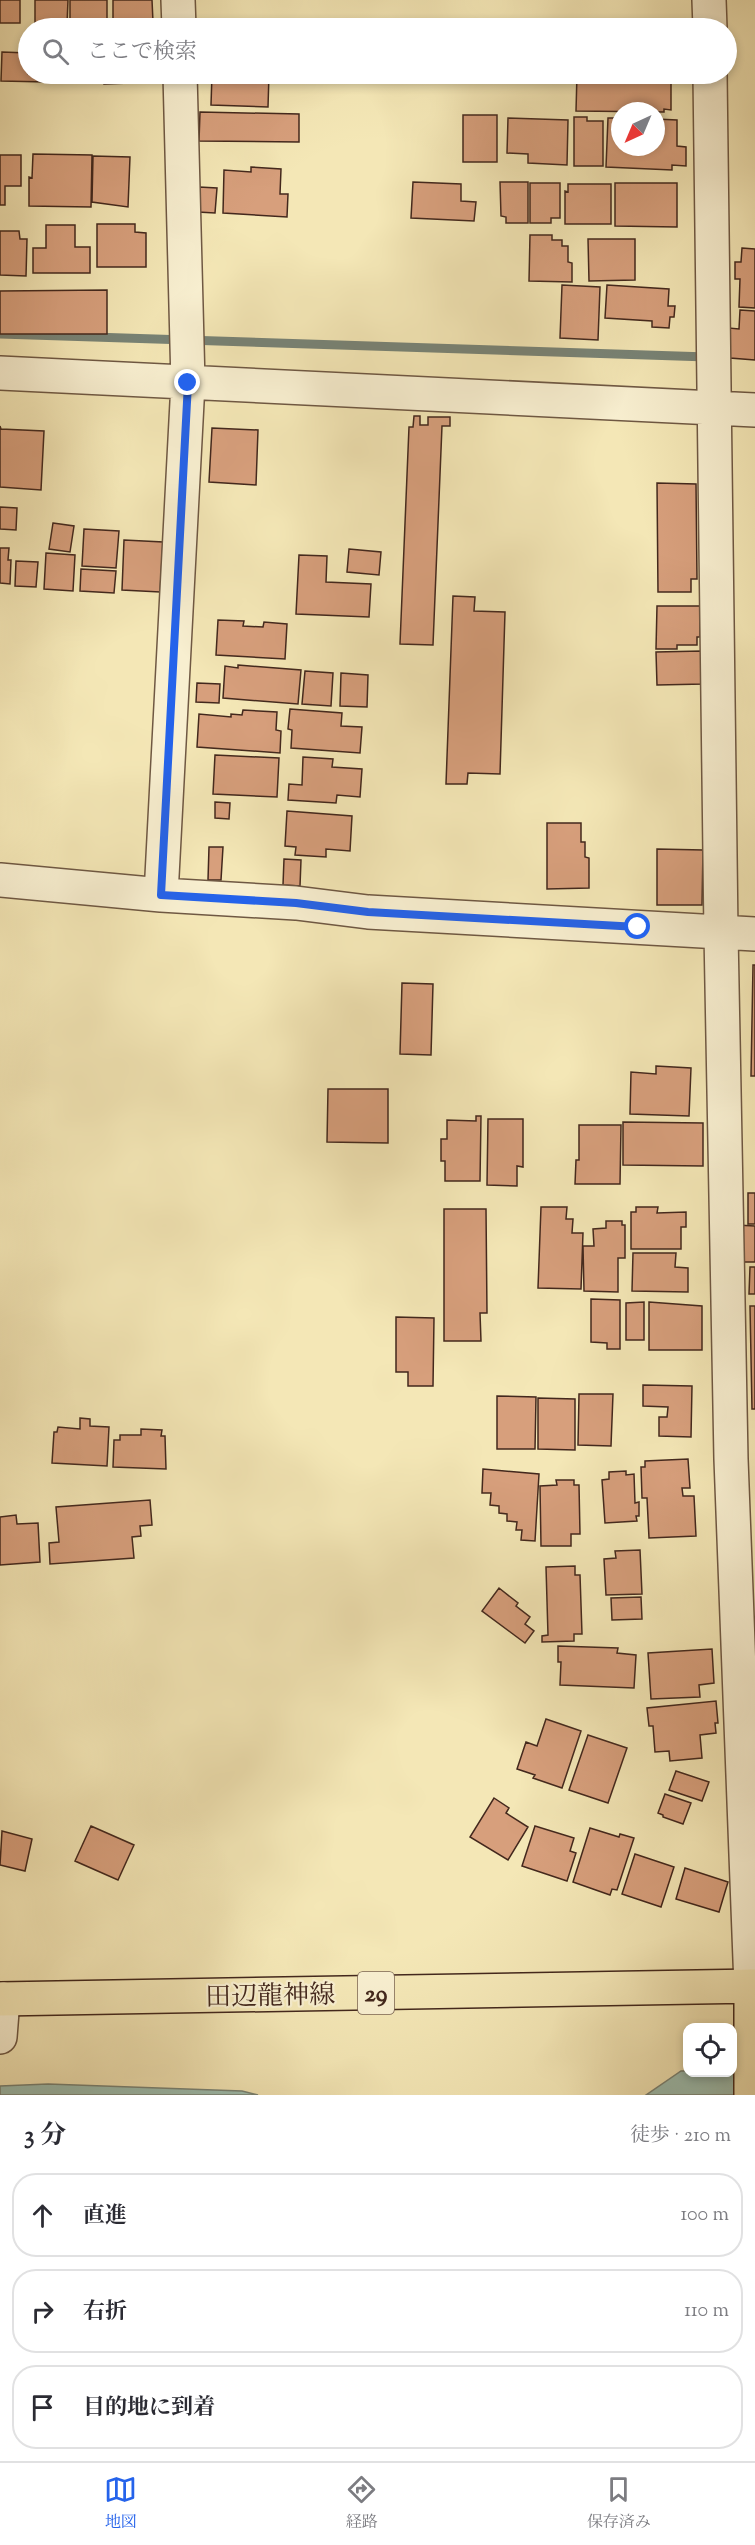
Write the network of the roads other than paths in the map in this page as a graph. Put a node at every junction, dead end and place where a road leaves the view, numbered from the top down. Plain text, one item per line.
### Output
1 (178, 0) edge
2 (709, 0) edge
3 (179, 18) edge
4 (710, 18) edge
5 (180, 84) edge
6 (710, 84) edge
7 (0, 374) edge
8 (188, 383) junction
9 (715, 409) junction
10 (755, 410) edge
11 (0, 880) edge
12 (161, 895) junction
13 (721, 933) junction
14 (755, 934) edge
15 (743, 1459) edge
16 (753, 1986) edge
17 (1, 1999) edge
18 (0, 2037) edge
19 (751, 2095) edge

1 - 3 street
2 - 4 street
5 - 8 street
6 - 9 street
7 - 8 street
8 - 9 street
8 - 12 street
9 - 10 street
9 - 13 street
11 - 12 street
12 - 13 street
13 - 14 street
13 - 15 street
15 - 16 street
16 - 17 main road, 田辺龍神線 / 29
16 - 19 main road
17 - 18 street

